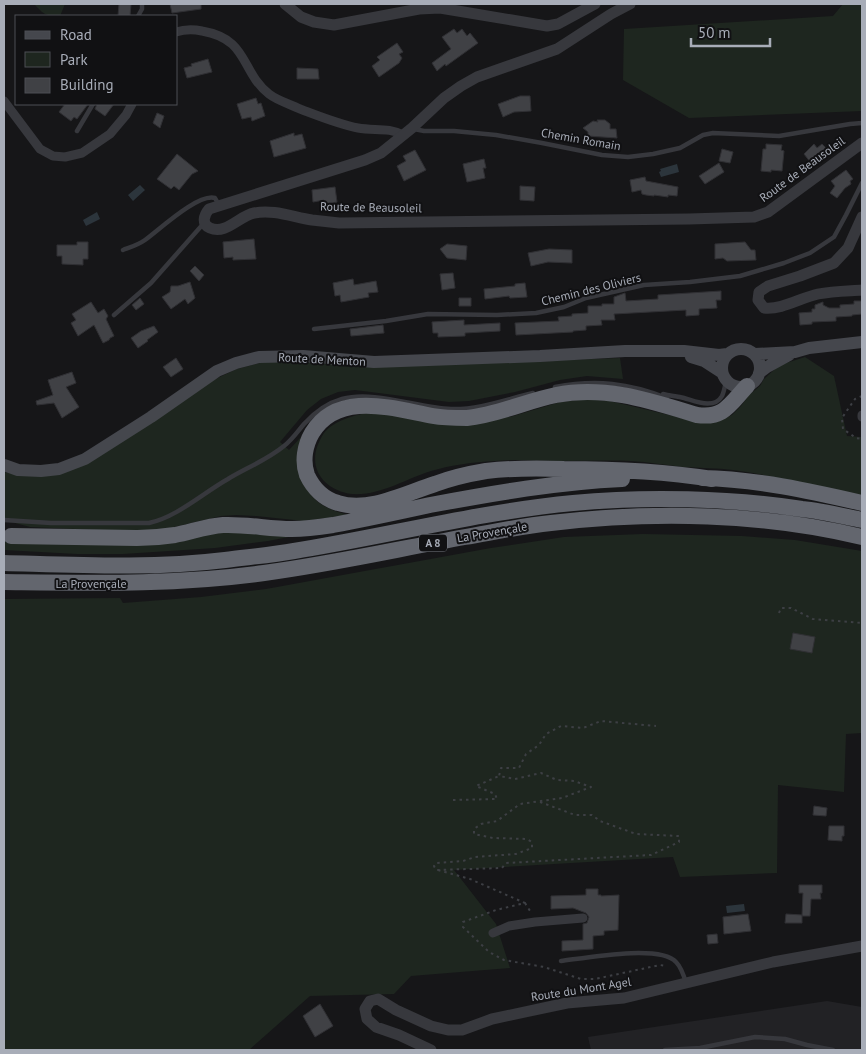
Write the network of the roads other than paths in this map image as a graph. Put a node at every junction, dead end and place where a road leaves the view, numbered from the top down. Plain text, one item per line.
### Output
1 (284, 4) edge
2 (594, 4) edge
3 (630, 4) edge
4 (178, 32) edge
5 (4, 102) edge
6 (92, 105) edge
7 (131, 105) edge
8 (862, 123) edge
9 (77, 131) dead end
10 (407, 132) junction
11 (862, 143) edge
12 (862, 183) edge
13 (218, 205) junction
14 (862, 217) edge
15 (204, 223) junction
16 (123, 250) dead end
17 (862, 290) edge
18 (114, 315) dead end
19 (314, 329) dead end
20 (862, 342) edge
21 (673, 352) junction
22 (795, 352) junction
23 (727, 354) junction
24 (755, 354) junction
25 (760, 373) junction
26 (724, 376) junction
27 (747, 386) junction
28 (551, 388) dead end
29 (542, 390) dead end
30 (655, 393) junction
31 (680, 403) dead end
32 (688, 406) dead end
33 (714, 415) junction
34 (4, 465) edge
35 (712, 479) junction
36 (862, 504) edge
37 (4, 520) edge
38 (862, 520) edge
39 (6, 535) edge
40 (862, 537) edge
41 (4, 563) edge
42 (4, 582) edge
43 (583, 918) dead end
44 (493, 933) dead end
45 (862, 946) edge
46 (561, 961) dead end
47 (686, 983) junction
48 (431, 1050) edge
49 (665, 1050) edge
50 (832, 1050) edge

1 - 2 street
3 - 10 street
4 - 10 street
5 - 7 street
6 - 9 lane
8 - 10 lane, Chemin Romain
10 - 13 street
11 - 15 street, Route de Beausoleil
12 - 19 lane, Chemin des Oliviers
13 - 15 street
13 - 16 lane
14 - 17 street
15 - 18 lane
20 - 22 main road
21 - 23 main road, Route de Menton
21 - 26 main road, Route de Menton
21 - 34 main road, Route de Menton
22 - 24 main road
22 - 25 main road
23 - 24 main road
23 - 26 main road
24 - 25 main road
25 - 27 main road
26 - 27 main road
26 - 30 lane
27 - 33 highway
28 - 30 lane
29 - 37 lane
30 - 31 lane
32 - 33 lane
33 - 35 highway
35 - 36 highway
35 - 39 highway
38 - 41 highway, La Provençale / A 8
40 - 42 highway, La Provençale / A 8
43 - 44 street
45 - 47 street, Route du Mont Agel
46 - 47 lane
47 - 48 street, Route du Mont Agel
49 - 50 lane

